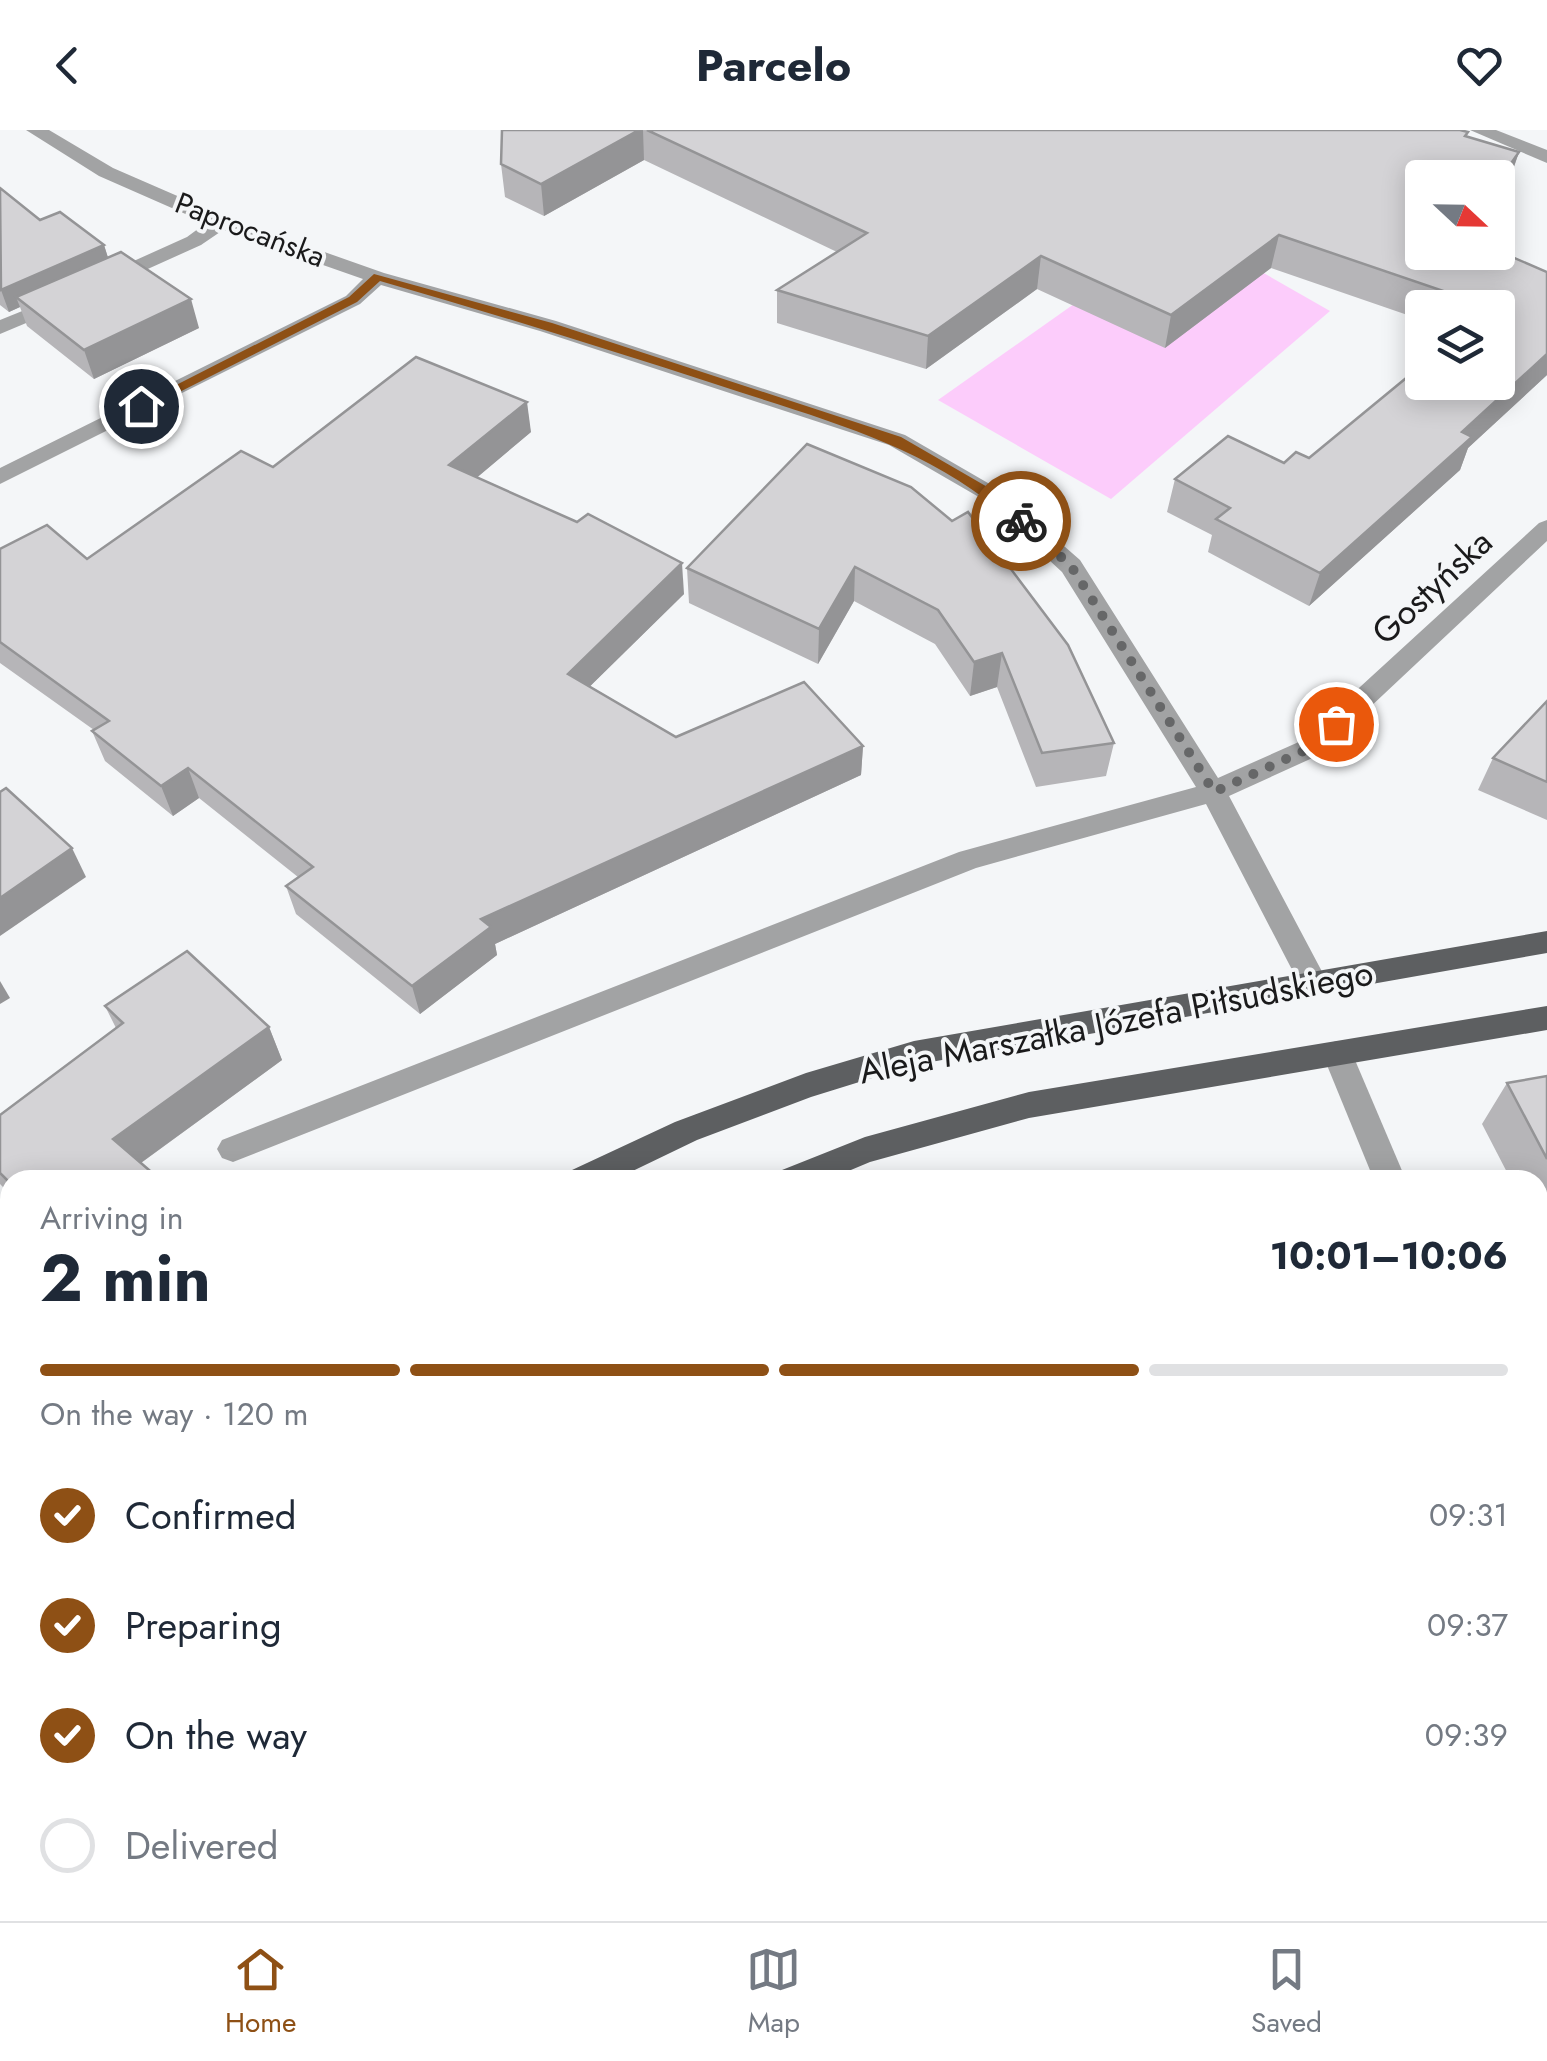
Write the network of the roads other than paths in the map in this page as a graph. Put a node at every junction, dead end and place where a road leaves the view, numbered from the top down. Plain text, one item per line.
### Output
1 (35, 130) edge
2 (1479, 130) edge
3 (1547, 157) edge
4 (221, 222) junction
5 (378, 277) junction
6 (0, 328) edge
7 (0, 477) edge
8 (1547, 528) edge
9 (1214, 792) junction
10 (1547, 942) edge
11 (1312, 981) junction
12 (1547, 1018) edge
13 (1337, 1053) junction
14 (233, 1149) dead end
15 (605, 1170) edge
16 (817, 1170) edge
17 (1386, 1170) edge

1 - 4 street, Paprocańska
2 - 3 street
4 - 5 street, Paprocańska
4 - 6 street
5 - 7 street
5 - 9 street, Paprocańska
8 - 9 street, Gostyńska
9 - 11 street, Paprocańska
9 - 14 street, Gostyńska
10 - 11 main road, Aleja Marszałka Józefa Piłsudskiego
11 - 15 main road, Aleja Marszałka Józefa Piłsudskiego
12 - 13 main road, Aleja Marszałka Józefa Piłsudskiego
13 - 16 main road, Aleja Marszałka Józefa Piłsudskiego
13 - 17 street

